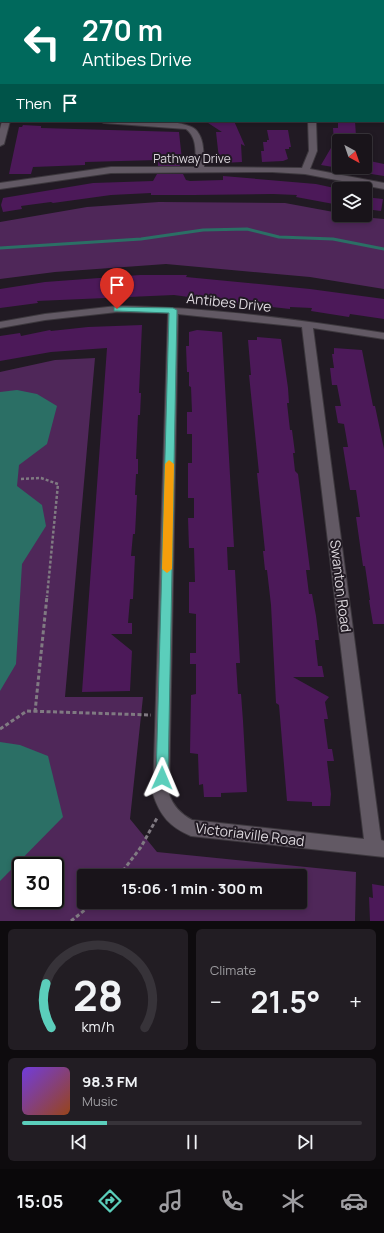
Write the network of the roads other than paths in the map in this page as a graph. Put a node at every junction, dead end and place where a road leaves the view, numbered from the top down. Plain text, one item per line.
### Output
1 (6, 122) edge
2 (124, 122) edge
3 (312, 122) edge
4 (0, 144) edge
5 (200, 169) junction
6 (305, 171) junction
7 (0, 186) edge
8 (384, 186) edge
9 (173, 310) junction
10 (307, 324) junction
11 (0, 325) edge
12 (384, 336) edge
13 (379, 848) edge

1 - 4 street
2 - 5 street
3 - 6 street
5 - 6 street, Pathway Drive
5 - 7 street, Pathway Drive
6 - 8 street, Pathway Drive
9 - 10 street, Antibes Drive
9 - 11 street, Antibes Drive
9 - 13 street, Victoriaville Road
10 - 12 street, Antibes Drive
10 - 13 street, Swanton Road

